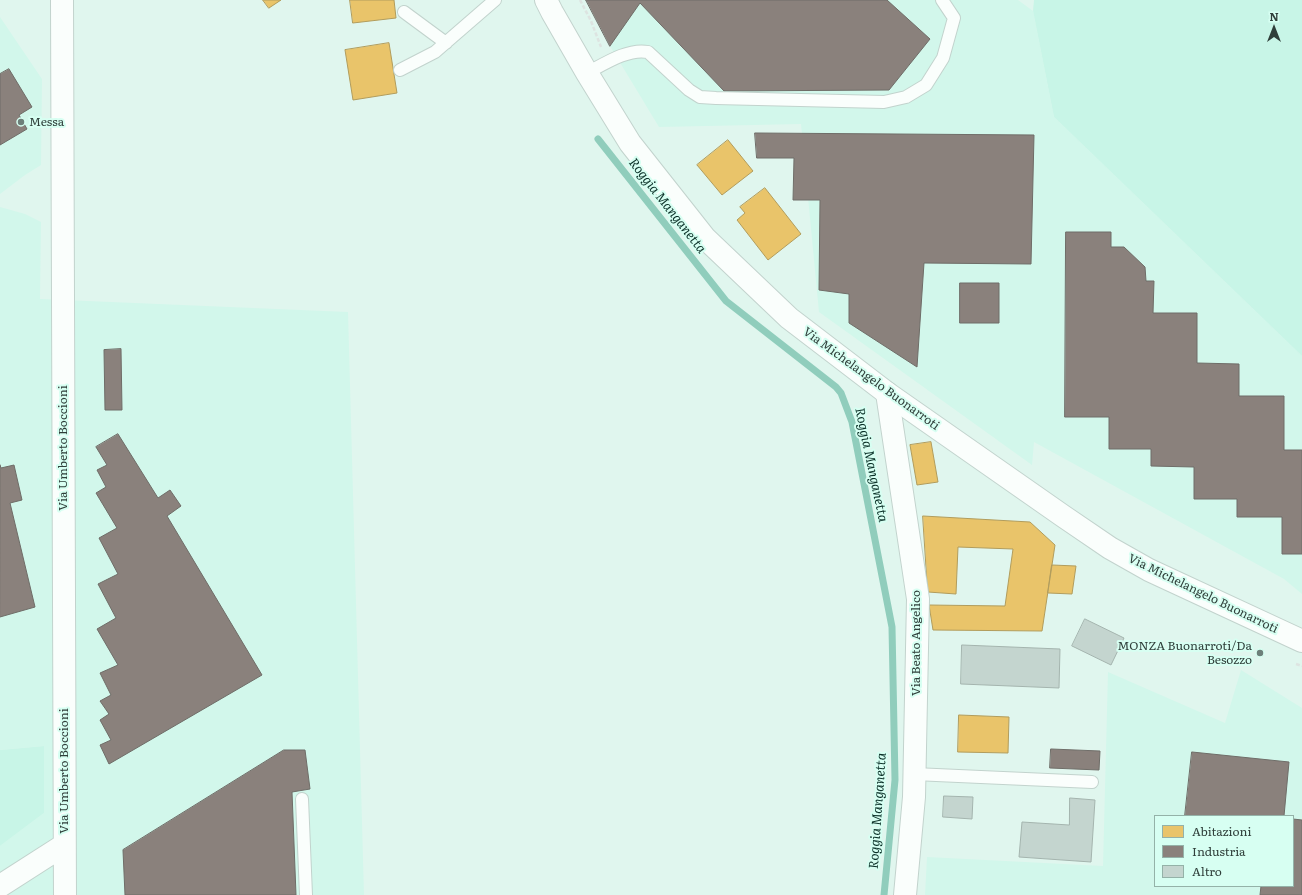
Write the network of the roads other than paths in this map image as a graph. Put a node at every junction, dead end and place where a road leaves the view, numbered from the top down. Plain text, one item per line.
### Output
1 (62, 0) edge
2 (495, 0) edge
3 (546, 0) edge
4 (942, 0) edge
5 (404, 12) dead end
6 (446, 43) junction
7 (400, 70) dead end
8 (587, 73) junction
9 (887, 393) junction
10 (1302, 641) edge
11 (914, 774) junction
12 (1092, 782) dead end
13 (302, 799) dead end
14 (64, 845) junction
15 (0, 886) edge
16 (65, 895) edge
17 (306, 895) edge
18 (905, 895) edge

1 - 14 street, Via Umberto Boccioni
2 - 6 lane
3 - 8 street, Via Michelangelo Buonarroti
4 - 8 lane
5 - 6 lane
6 - 7 lane
8 - 9 street, Via Michelangelo Buonarroti
9 - 10 street, Via Michelangelo Buonarroti
9 - 11 street, Via Beato Angelico
11 - 12 lane
11 - 18 street, Via Beato Angelico
13 - 17 lane
14 - 15 street
14 - 16 street, Via Umberto Boccioni

